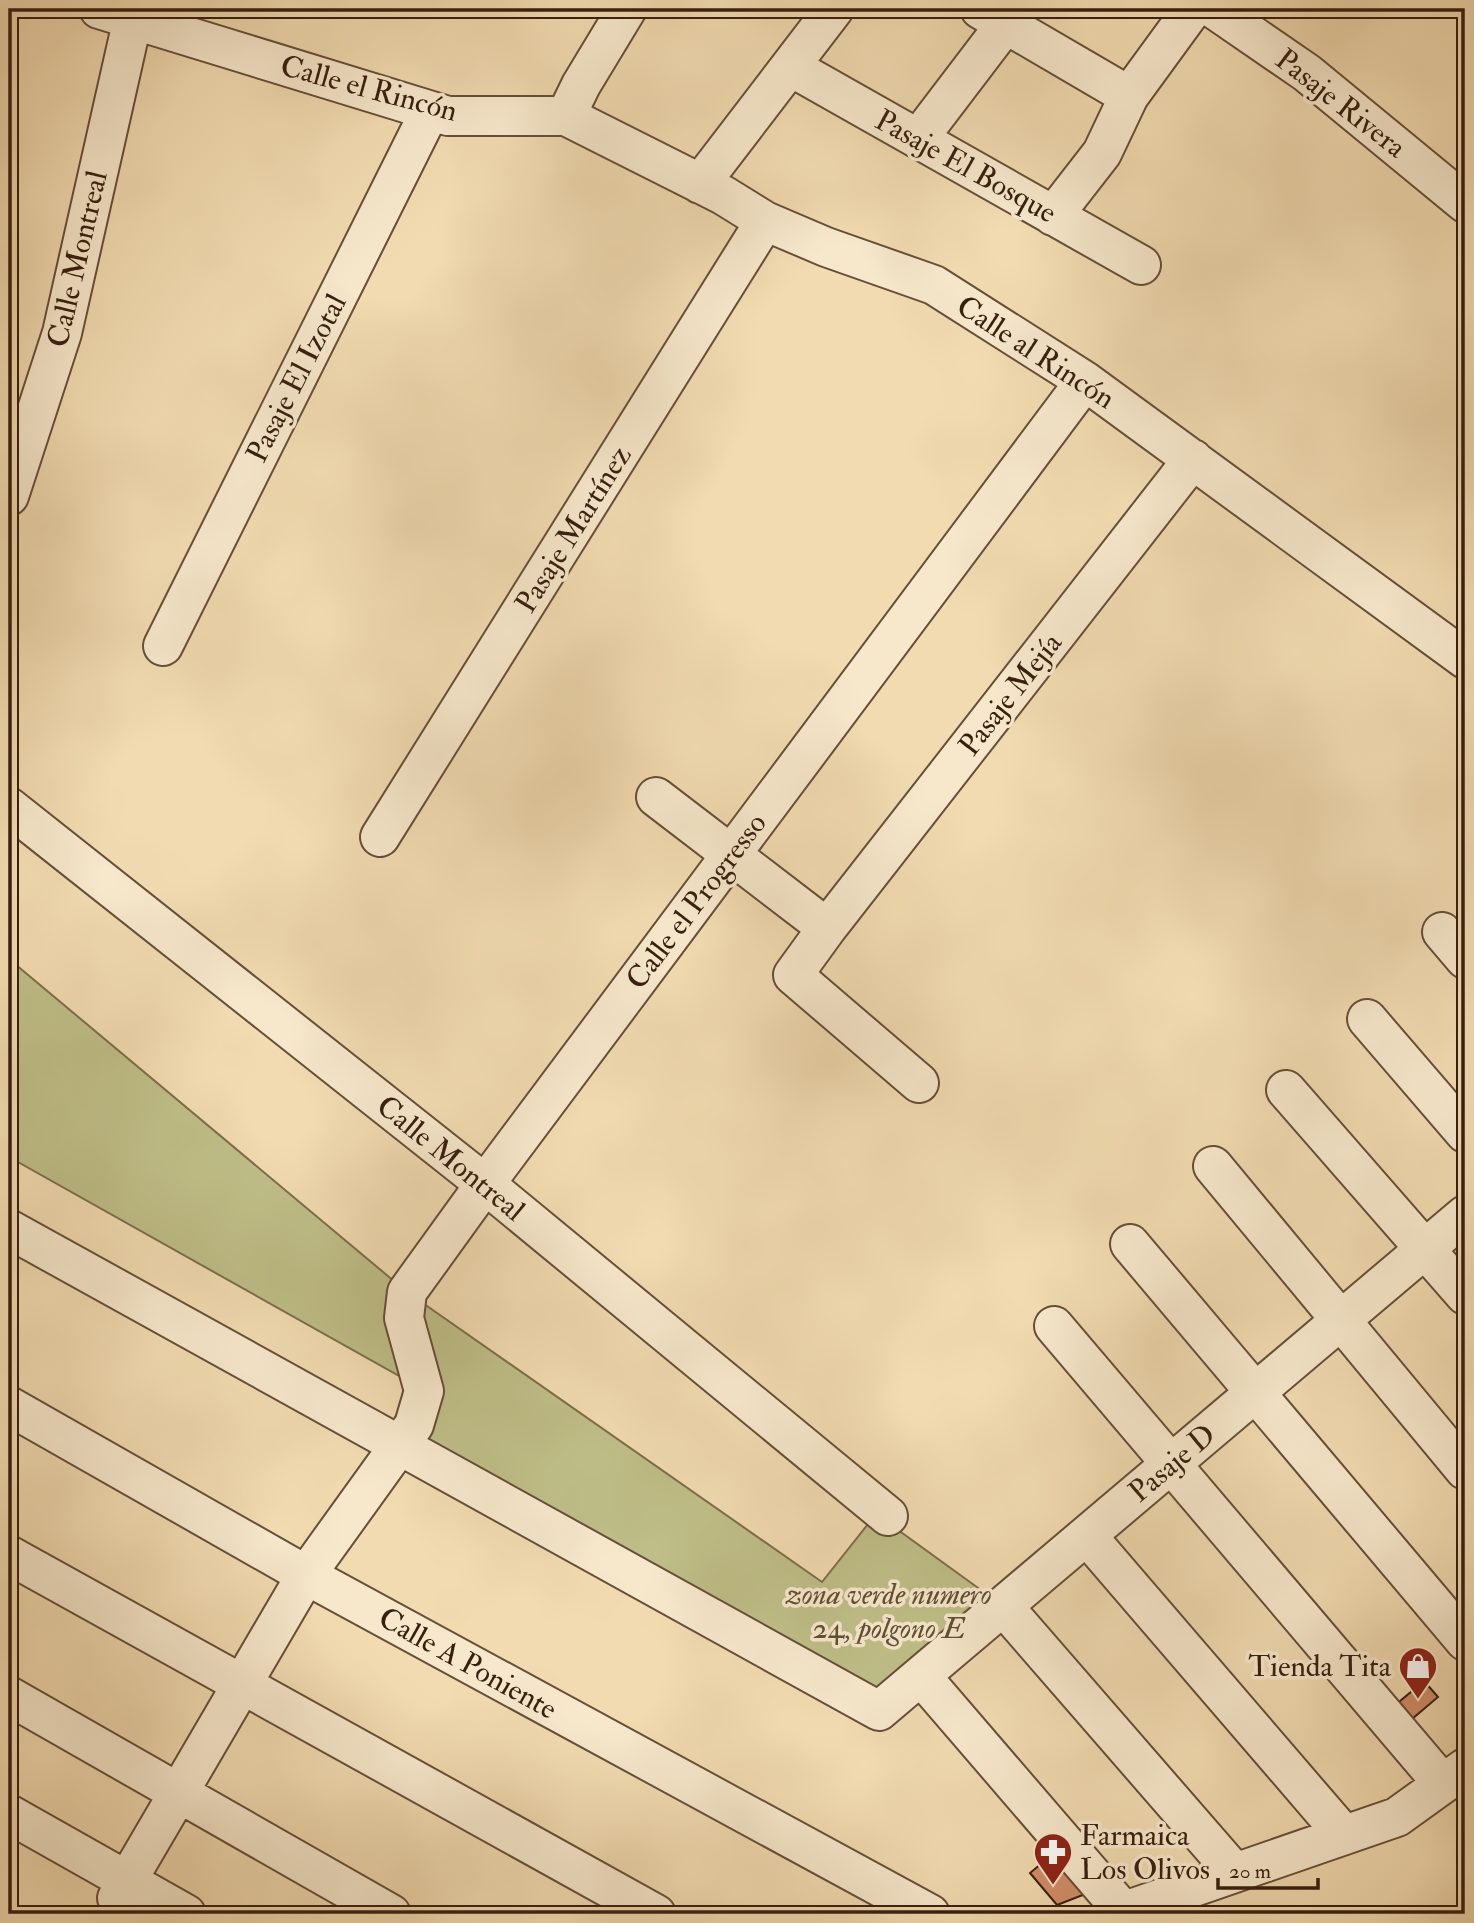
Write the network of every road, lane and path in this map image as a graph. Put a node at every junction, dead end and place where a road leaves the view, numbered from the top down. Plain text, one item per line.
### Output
1 (627, 9) edge
2 (834, 9) edge
3 (1202, 10) edge
4 (116, 14) edge
5 (1001, 14) edge
6 (791, 67) junction
7 (1129, 96) junction
8 (430, 111) junction
9 (566, 116) junction
10 (918, 139) junction
11 (699, 184) junction
12 (1465, 203) edge
13 (1053, 216) junction
14 (765, 221) junction
15 (1141, 265) dead end
16 (1085, 381) junction
17 (1193, 459) junction
18 (9, 496) edge
19 (163, 646) dead end
20 (1465, 659) edge
21 (656, 797) dead end
22 (9, 807) edge
23 (380, 838) dead end
24 (731, 854) junction
25 (827, 928) junction
26 (1367, 1019) dead end
27 (919, 1083) dead end
28 (1286, 1090) dead end
29 (1465, 1133) edge
30 (1213, 1166) dead end
31 (485, 1184) junction
32 (1465, 1215) edge
33 (9, 1229) edge
34 (1130, 1244) dead end
35 (1425, 1249) junction
36 (1465, 1295) edge
37 (1341, 1320) junction
38 (1054, 1326) dead end
39 (1255, 1393) junction
40 (9, 1406) edge
41 (399, 1445) junction
42 (1171, 1464) junction
43 (1465, 1470) edge
44 (888, 1516) dead end
45 (1087, 1536) junction
46 (9, 1555) edge
47 (306, 1575) junction
48 (1003, 1606) junction
49 (1465, 1641) edge
50 (921, 1676) junction
51 (242, 1685) junction
52 (9, 1696) edge
53 (1454, 1777) edge
54 (179, 1793) junction
55 (9, 1814) edge
56 (1344, 1835) junction
57 (1235, 1873) junction
58 (122, 1889) junction
59 (870, 1897) edge
60 (1120, 1913) edge
61 (186, 1914) edge
62 (391, 1914) edge
63 (656, 1914) edge
64 (930, 1914) edge

1 - 9 street
2 - 6 street
3 - 7 street
3 - 12 street, Pasaje Rivera
4 - 8 street, Calle el Rincón
4 - 18 street, Calle Montreal
5 - 7 street
5 - 10 street
6 - 10 street, Pasaje El Bosque
6 - 11 street
7 - 13 street
8 - 9 street, Calle el Rincón
8 - 19 street, Pasaje El Izotal
9 - 11 street, Calle al Rincón
10 - 13 street, Pasaje El Bosque
11 - 14 street, Calle al Rincón
13 - 15 street, Pasaje El Bosque
14 - 16 street, Calle al Rincón
14 - 23 street, Pasaje Martínez
16 - 17 street, Calle al Rincón
16 - 24 street, Calle el Progresso
17 - 20 street, Calle al Rincón
17 - 25 street, Pasaje Mejía
21 - 24 street
22 - 31 street, Calle Montreal
24 - 25 street
24 - 31 street, Calle el Progresso
25 - 27 street, Pasaje Mejía
26 - 29 street
28 - 35 street
30 - 37 street
31 - 41 street, Calle el Progresso
31 - 44 street, Calle Montreal
32 - 35 street, Pasaje D
33 - 41 street
34 - 39 street
35 - 36 street
35 - 37 street, Pasaje D
37 - 39 street, Pasaje D
37 - 43 street
38 - 42 street
39 - 42 street, Pasaje D
39 - 49 street
40 - 47 street, Calle A Poniente
41 - 47 street, Calle el Progresso
41 - 50 street, Pasaje D
42 - 45 street, Pasaje D
42 - 53 street
45 - 48 street, Pasaje D
45 - 56 street
46 - 51 street
47 - 51 street, Calle el Progresso
47 - 59 street, Calle A Poniente
48 - 50 street, Pasaje D
48 - 57 street
50 - 60 street
51 - 54 street, Calle el Progresso
51 - 63 street
52 - 54 street
53 - 56 street
54 - 58 street, Calle el Progresso
54 - 62 street
55 - 58 street
56 - 57 street
57 - 60 street
58 - 61 street
59 - 64 street, Calle A Poniente

